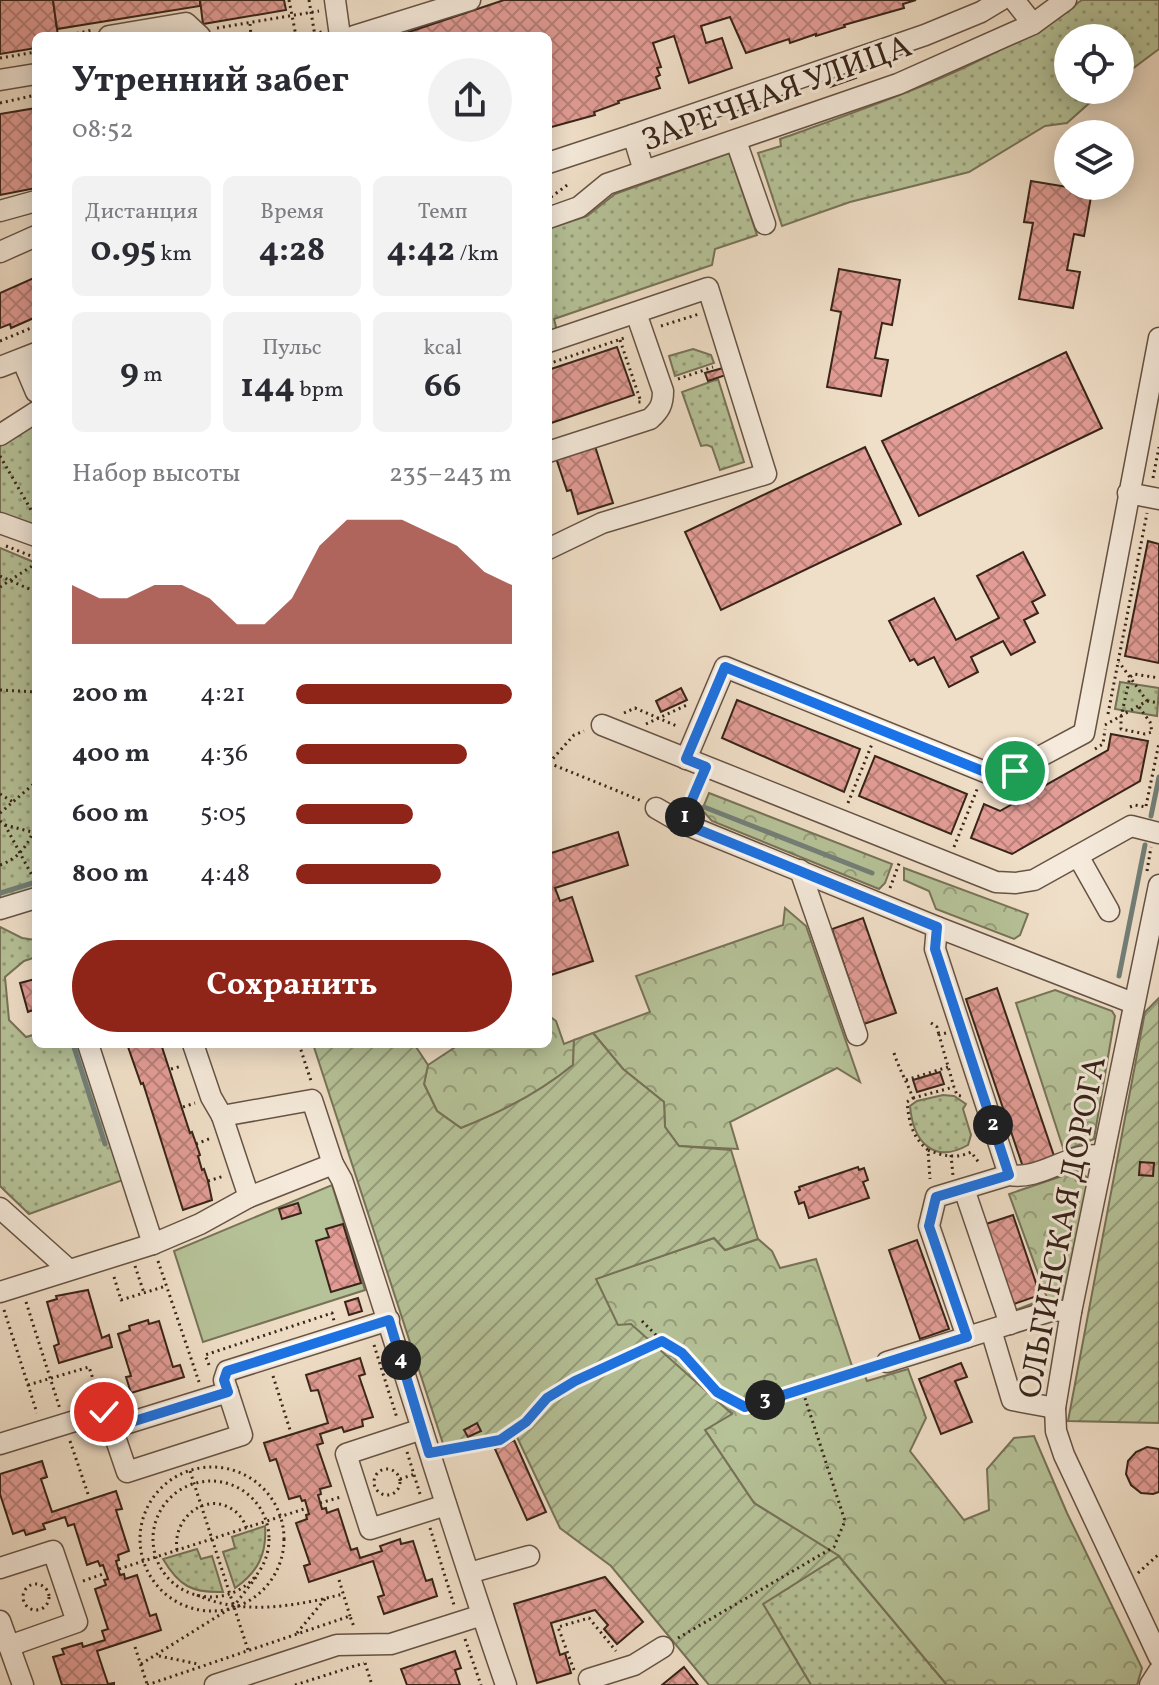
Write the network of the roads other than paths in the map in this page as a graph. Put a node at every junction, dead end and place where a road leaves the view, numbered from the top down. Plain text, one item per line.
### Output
1 (470, 0) edge
2 (1001, 0) edge
3 (1014, 0) edge
4 (1066, 0) edge
5 (327, 5) edge
6 (1033, 24) junction
7 (109, 32) edge
8 (209, 32) edge
9 (331, 32) edge
10 (369, 32) edge
11 (32, 75) edge
12 (0, 80) edge
13 (633, 135) junction
14 (736, 141) junction
15 (552, 162) edge
16 (644, 171) junction
17 (32, 202) edge
18 (0, 211) edge
19 (552, 217) edge
20 (765, 224) dead end
21 (32, 238) edge
22 (0, 252) edge
23 (636, 313) junction
24 (1159, 338) edge
25 (552, 341) edge
26 (29, 356) edge
27 (0, 367) edge
28 (32, 415) edge
29 (0, 435) edge
30 (552, 451) edge
31 (1128, 493) junction
32 (1155, 498) edge
33 (0, 523) edge
34 (32, 535) edge
35 (552, 547) edge
36 (602, 725) dead end
37 (686, 759) junction
38 (656, 808) road end
39 (1150, 831) edge
40 (1078, 856) junction
41 (800, 870) junction
42 (1159, 885) edge
43 (843, 888) junction
44 (32, 899) edge
45 (0, 909) edge
46 (814, 910) junction
47 (1109, 911) dead end
48 (937, 927) junction
49 (1133, 1003) junction
50 (857, 1035) dead end
51 (89, 1048) edge
52 (194, 1048) edge
53 (222, 1116) junction
54 (1103, 1156) junction
55 (333, 1164) junction
56 (1009, 1175) junction
57 (964, 1189) junction
58 (249, 1197) junction
59 (0, 1208) edge
60 (153, 1244) junction
61 (68, 1269) junction
62 (1, 1299) edge
63 (1071, 1312) junction
64 (389, 1320) junction
65 (1000, 1327) junction
66 (967, 1337) junction
67 (887, 1362) road end
68 (228, 1392) junction
69 (1055, 1408) junction
70 (112, 1428) junction
71 (412, 1432) junction
72 (0, 1444) edge
73 (446, 1505) junction
74 (529, 1556) dead end
75 (0, 1568) edge
76 (469, 1573) junction
77 (482, 1615) junction
78 (0, 1621) edge
79 (9, 1646) junction
80 (663, 1647) road end
81 (1159, 1657) edge
82 (1159, 1671) edge
83 (625, 1674) edge
84 (584, 1681) road end
85 (23, 1685) edge
86 (215, 1685) edge
87 (506, 1685) edge
88 (1150, 1685) edge

1 - 10 street
2 - 13 street
3 - 6 street
4 - 6 street, ЗАРЕЧНАЯ УЛИЦА
5 - 9 street
6 - 14 street, ЗАРЕЧНАЯ УЛИЦА
7 - 8 street
11 - 12 street
13 - 15 street
13 - 16 street
14 - 16 street, ЗАРЕЧНАЯ УЛИЦА
14 - 20 street
16 - 19 street, ЗАРЕЧНАЯ УЛИЦА
17 - 18 street
21 - 22 street
23 - 25 street
23 - 30 street
23 - 35 street
24 - 31 street
26 - 27 street
28 - 29 street
31 - 32 street
31 - 37 street
33 - 34 street
36 - 37 street
37 - 40 street
38 - 41 street
39 - 40 street
40 - 47 street
41 - 43 street
41 - 46 street
42 - 49 street, ОЛЬГИНСКАЯ ДОРОГА
43 - 46 street
43 - 48 street
44 - 45 street
46 - 50 street
48 - 49 street
48 - 56 street
49 - 54 street, ОЛЬГИНСКАЯ ДОРОГА
51 - 60 street
52 - 53 street
53 - 55 street
53 - 58 street
54 - 56 street
54 - 63 street, ОЛЬГИНСКАЯ ДОРОГА
55 - 58 street
55 - 64 street
56 - 57 street
57 - 65 street
57 - 66 street
58 - 60 street
59 - 61 street
60 - 61 street
61 - 62 street
63 - 65 street
63 - 69 street, ОЛЬГИНСКАЯ ДОРОГА
64 - 68 street
64 - 71 street
65 - 66 street
65 - 69 street
66 - 67 street
68 - 70 street
68 - 70 street
69 - 81 street, ОЛЬГИНСКАЯ ДОРОГА
70 - 72 street
71 - 73 street
71 - 73 street
73 - 76 street
74 - 76 street
75 - 79 street
76 - 77 street
77 - 86 street
77 - 87 street
78 - 79 street
79 - 85 street
80 - 83 street
82 - 88 street
83 - 84 street

